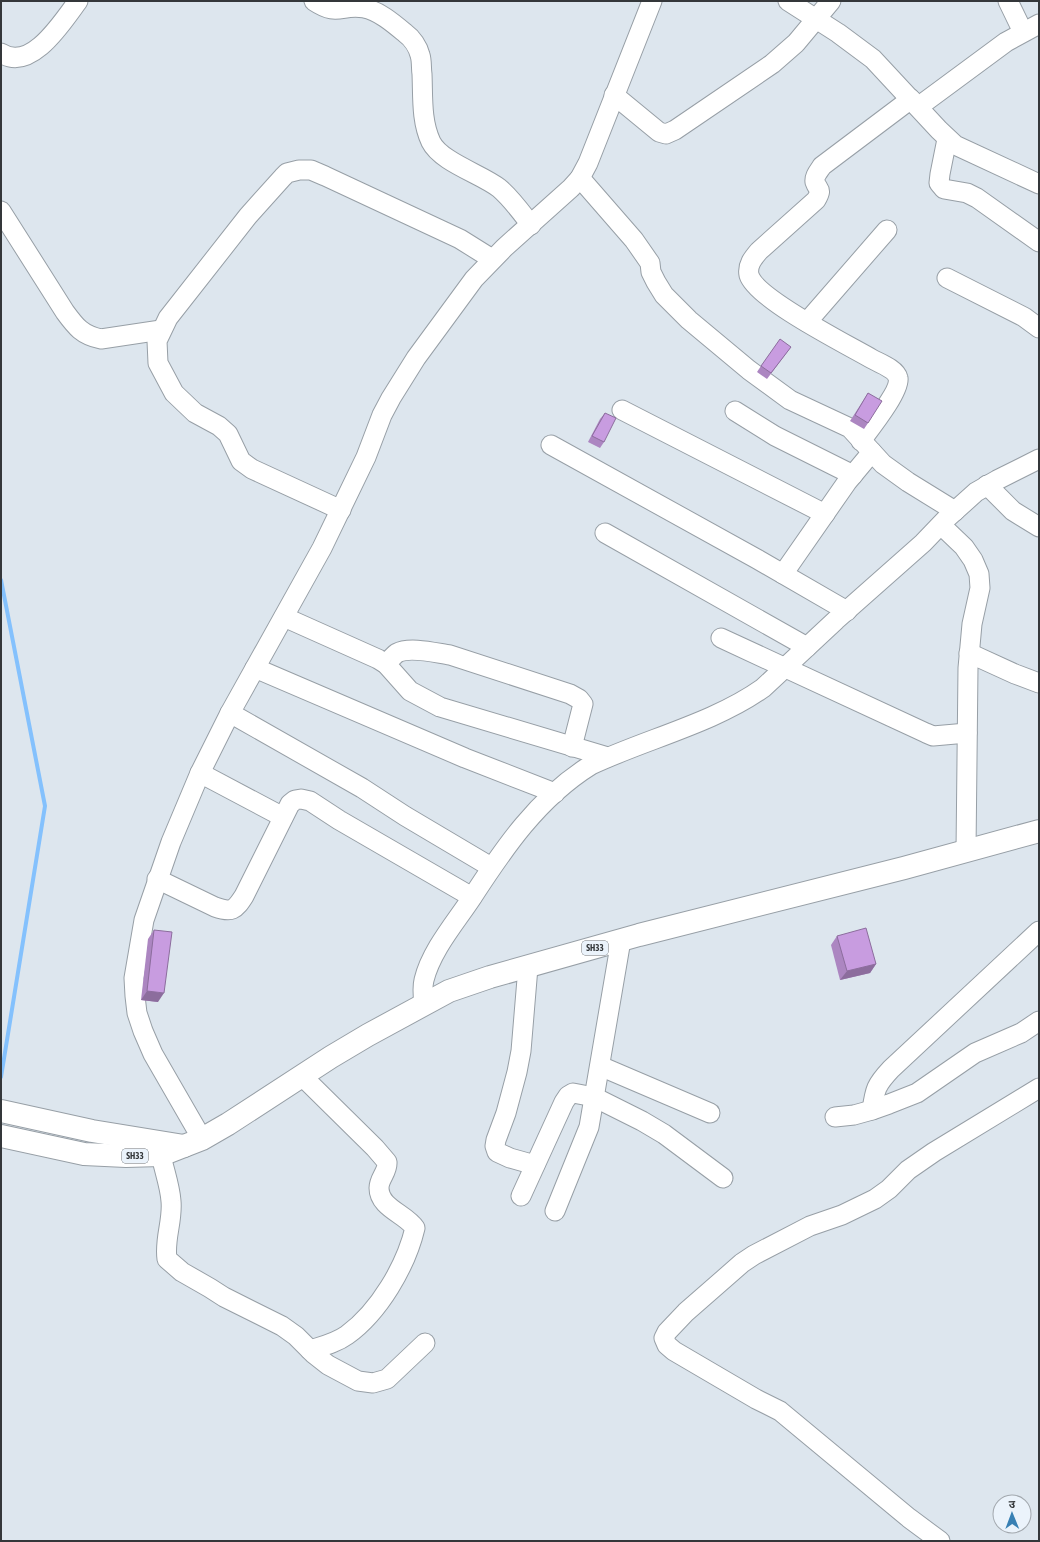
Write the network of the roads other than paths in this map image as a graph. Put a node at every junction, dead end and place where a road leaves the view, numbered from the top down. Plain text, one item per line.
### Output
1 (78, 1) edge
2 (314, 1) edge
3 (652, 1) edge
4 (788, 1) edge
5 (831, 1) edge
6 (1008, 1) edge
7 (816, 19) junction
8 (1031, 28) edge
9 (1, 53) edge
10 (614, 95) junction
11 (914, 103) junction
12 (947, 139) junction
13 (580, 178) junction
14 (1039, 184) edge
15 (1, 211) edge
16 (531, 225) junction
17 (888, 230) dead end
18 (1039, 242) edge
19 (492, 259) junction
20 (947, 278) dead end
21 (807, 322) junction
22 (1039, 328) edge
23 (161, 330) junction
24 (622, 410) dead end
25 (735, 411) dead end
26 (551, 445) dead end
27 (867, 446) junction
28 (1039, 459) edge
29 (853, 475) junction
30 (987, 485) junction
31 (341, 510) junction
32 (955, 511) junction
33 (825, 514) junction
34 (941, 525) junction
35 (1039, 527) edge
36 (605, 533) dead end
37 (783, 574) junction
38 (847, 611) junction
39 (284, 617) junction
40 (721, 638) dead end
41 (807, 647) junction
42 (969, 653) junction
43 (386, 664) junction
44 (255, 668) junction
45 (785, 668) junction
46 (1039, 682) edge
47 (230, 713) junction
48 (967, 733) junction
49 (572, 746) junction
50 (608, 757) junction
51 (200, 773) junction
52 (555, 793) junction
53 (283, 817) junction
54 (1039, 831) edge
55 (966, 851) junction
56 (491, 867) junction
57 (157, 878) junction
58 (472, 897) junction
59 (1039, 931) edge
60 (621, 940) junction
61 (528, 967) junction
62 (424, 1004) junction
63 (1039, 1021) edge
64 (600, 1066) junction
65 (302, 1076) junction
66 (1039, 1088) edge
67 (594, 1097) junction
68 (872, 1110) junction
69 (1, 1111) edge
70 (710, 1113) dead end
71 (836, 1117) dead end
72 (1, 1136) edge
73 (193, 1142) junction
74 (161, 1155) junction
75 (535, 1165) junction
76 (723, 1178) dead end
77 (521, 1196) dead end
78 (555, 1211) dead end
79 (425, 1344) dead end
80 (310, 1350) junction
81 (940, 1541) edge

1 - 9 street
2 - 16 street
3 - 10 street
4 - 7 street
5 - 7 street
6 - 8 street
7 - 10 street
7 - 11 street
8 - 11 street
10 - 13 street
11 - 12 street
11 - 21 street
12 - 14 street
12 - 18 street
13 - 16 street
13 - 27 street
15 - 23 street
16 - 19 street
17 - 21 street
19 - 23 street
19 - 31 street
20 - 22 street
21 - 27 street
23 - 31 street
24 - 33 street
25 - 29 street
26 - 37 street
27 - 29 street
27 - 32 street
28 - 30 street
29 - 33 street
30 - 32 street
30 - 35 street
31 - 39 street
32 - 34 street
33 - 37 street
34 - 38 street
34 - 42 street
36 - 41 street
37 - 38 street
38 - 41 street
39 - 43 street
39 - 44 street
40 - 45 street
41 - 45 street
42 - 46 street
42 - 48 street
43 - 49 street
43 - 49 street
44 - 47 street
44 - 52 street
45 - 48 street
45 - 50 street
47 - 51 street
47 - 56 street
48 - 55 street
49 - 50 street
50 - 52 street
51 - 53 street
51 - 57 street
52 - 56 street
53 - 57 street
53 - 58 street
54 - 55 main road, SH33
55 - 60 main road, SH33
56 - 58 street
57 - 73 street
58 - 62 street
59 - 68 street
60 - 61 main road, SH33
60 - 64 street
61 - 62 main road, SH33
61 - 75 street
62 - 65 main road, SH33
63 - 68 street
64 - 67 street
64 - 70 street
65 - 73 main road, SH33
65 - 80 street
66 - 81 street
67 - 75 street
67 - 76 street
67 - 78 street
68 - 71 street
69 - 73 main road, SH33
72 - 74 main road, SH33
73 - 74 main road, SH33
74 - 80 street
75 - 77 street
79 - 80 street

